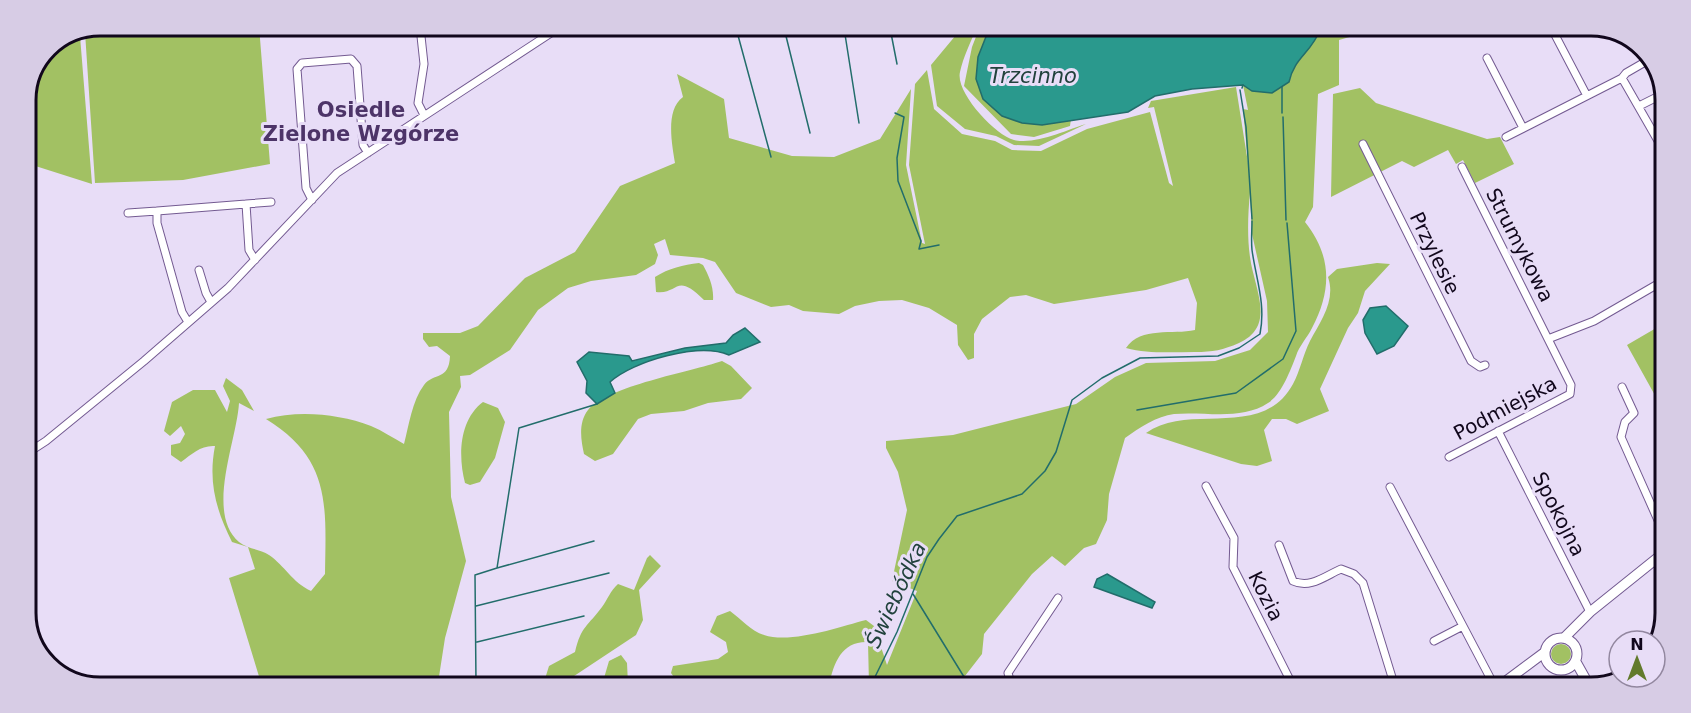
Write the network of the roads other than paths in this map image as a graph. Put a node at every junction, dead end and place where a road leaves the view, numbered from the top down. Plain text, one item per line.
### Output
1 (421, 36) edge
2 (545, 36) edge
3 (1556, 36) edge
4 (1487, 58) dead end
5 (1643, 63) edge
6 (1622, 78) junction
7 (1586, 94) junction
8 (1655, 98) edge
9 (1639, 106) junction
10 (424, 115) junction
11 (1522, 128) junction
12 (1655, 135) edge
13 (1506, 137) dead end
14 (1363, 144) dead end
15 (368, 153) junction
16 (1462, 167) dead end
17 (312, 200) junction
18 (271, 202) dead end
19 (246, 204) junction
20 (157, 211) junction
21 (128, 213) dead end
22 (255, 260) junction
23 (200, 270) dead end
24 (1655, 286) edge
25 (211, 302) junction
26 (188, 322) junction
27 (1548, 339) junction
28 (1485, 365) dead end
29 (1622, 387) dead end
30 (1498, 431) junction
31 (36, 447) edge
32 (1449, 457) dead end
33 (1206, 486) dead end
34 (1390, 486) dead end
35 (1655, 514) edge
36 (1279, 545) dead end
37 (1655, 560) edge
38 (1058, 598) dead end
39 (1590, 612) junction
40 (1580, 623) junction
41 (1463, 626) junction
42 (1564, 638) junction
43 (1434, 641) dead end
44 (1574, 644) junction
45 (1545, 652) junction
46 (1576, 662) junction
47 (1549, 665) junction
48 (1526, 666) junction
49 (1566, 669) junction
50 (1009, 677) edge
51 (1288, 677) edge
52 (1392, 677) edge
53 (1491, 677) edge
54 (1511, 677) edge
55 (1576, 677) edge
56 (1584, 677) edge

1 - 10 street
2 - 10 street
3 - 7 street
4 - 11 street
5 - 6 street
6 - 7 street
6 - 9 street
7 - 11 street
8 - 9 street
9 - 12 street
10 - 15 street
11 - 13 street
14 - 28 street, Przylesie
15 - 17 street
15 - 17 street
16 - 27 street, Strumykowa
17 - 22 street
18 - 19 street
19 - 20 street
19 - 22 street
20 - 21 street
20 - 26 street
22 - 25 street
23 - 25 street
24 - 27 street
25 - 26 street
26 - 31 street
27 - 30 street, Podmiejska
29 - 35 street
30 - 32 street, Podmiejska
30 - 39 street, Spokojna
33 - 51 street, Kozia
34 - 41 street
36 - 52 street
37 - 39 street
38 - 50 street
39 - 40 street
40 - 42 street
40 - 44 street
41 - 43 street
41 - 53 street
42 - 44 street
42 - 45 street
44 - 46 street
45 - 47 street
45 - 48 street
46 - 49 street
46 - 56 street
47 - 48 street
47 - 49 street
48 - 54 street
49 - 55 street

